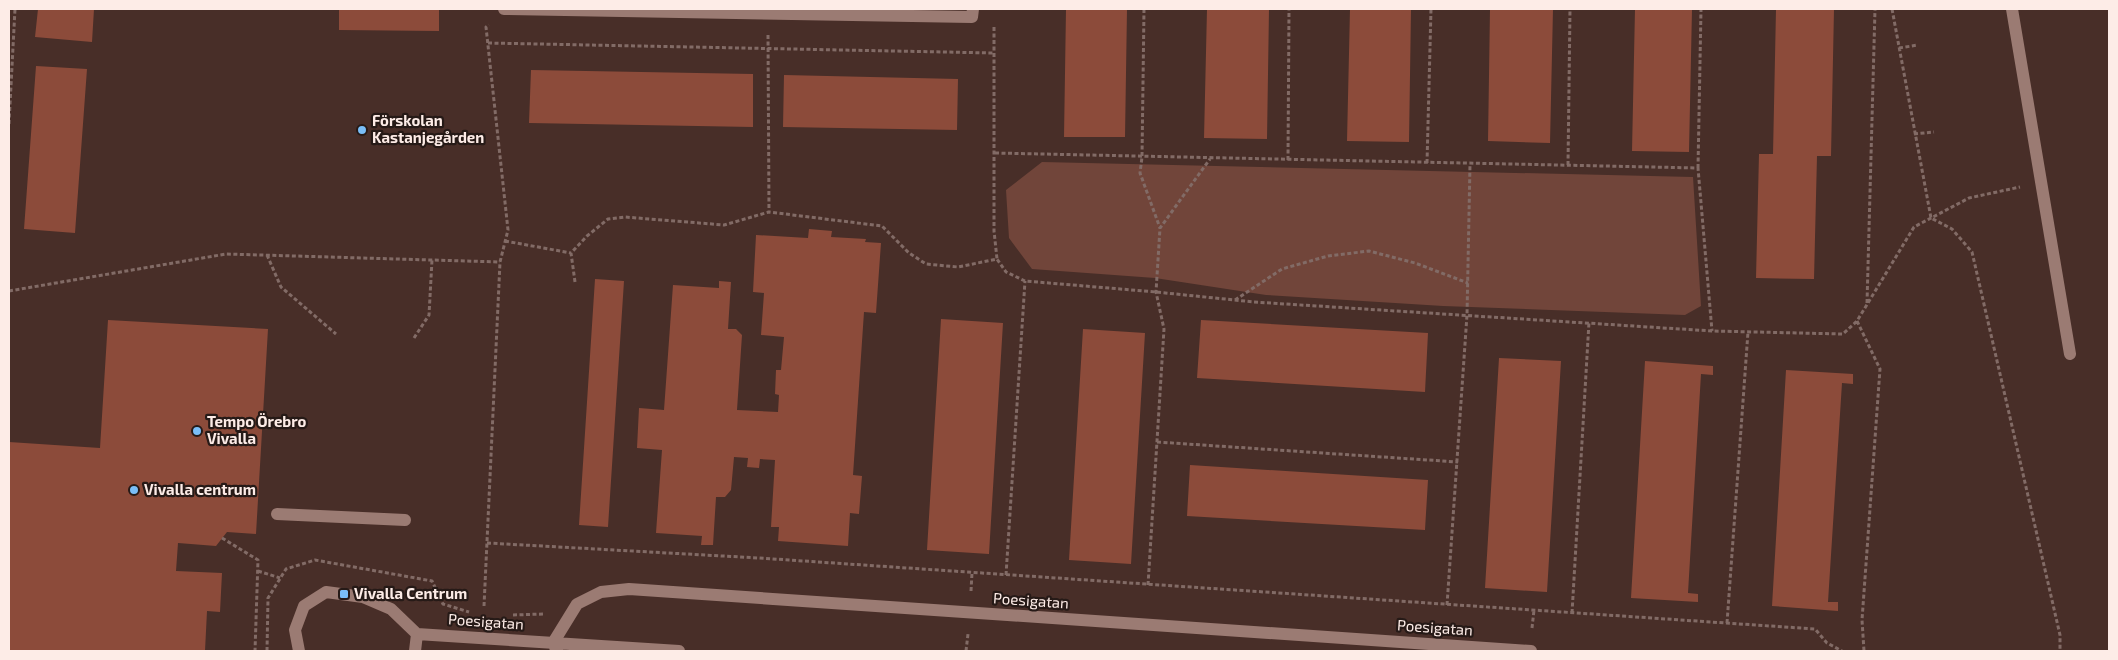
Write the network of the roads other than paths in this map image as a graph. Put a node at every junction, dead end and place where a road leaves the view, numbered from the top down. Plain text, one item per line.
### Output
1 (504, 9) edge
2 (973, 9) edge
3 (2012, 9) edge
4 (2070, 354) dead end
5 (277, 514) dead end
6 (404, 520) dead end
7 (417, 634) junction
8 (555, 647) edge
9 (299, 651) edge
10 (415, 651) edge
11 (679, 651) edge
12 (1531, 651) edge

1 - 2 street
3 - 4 street
5 - 6 street
7 - 8 street, Poesigatan
7 - 9 street
7 - 10 street
8 - 11 street, Poesigatan
8 - 12 street, Poesigatan

